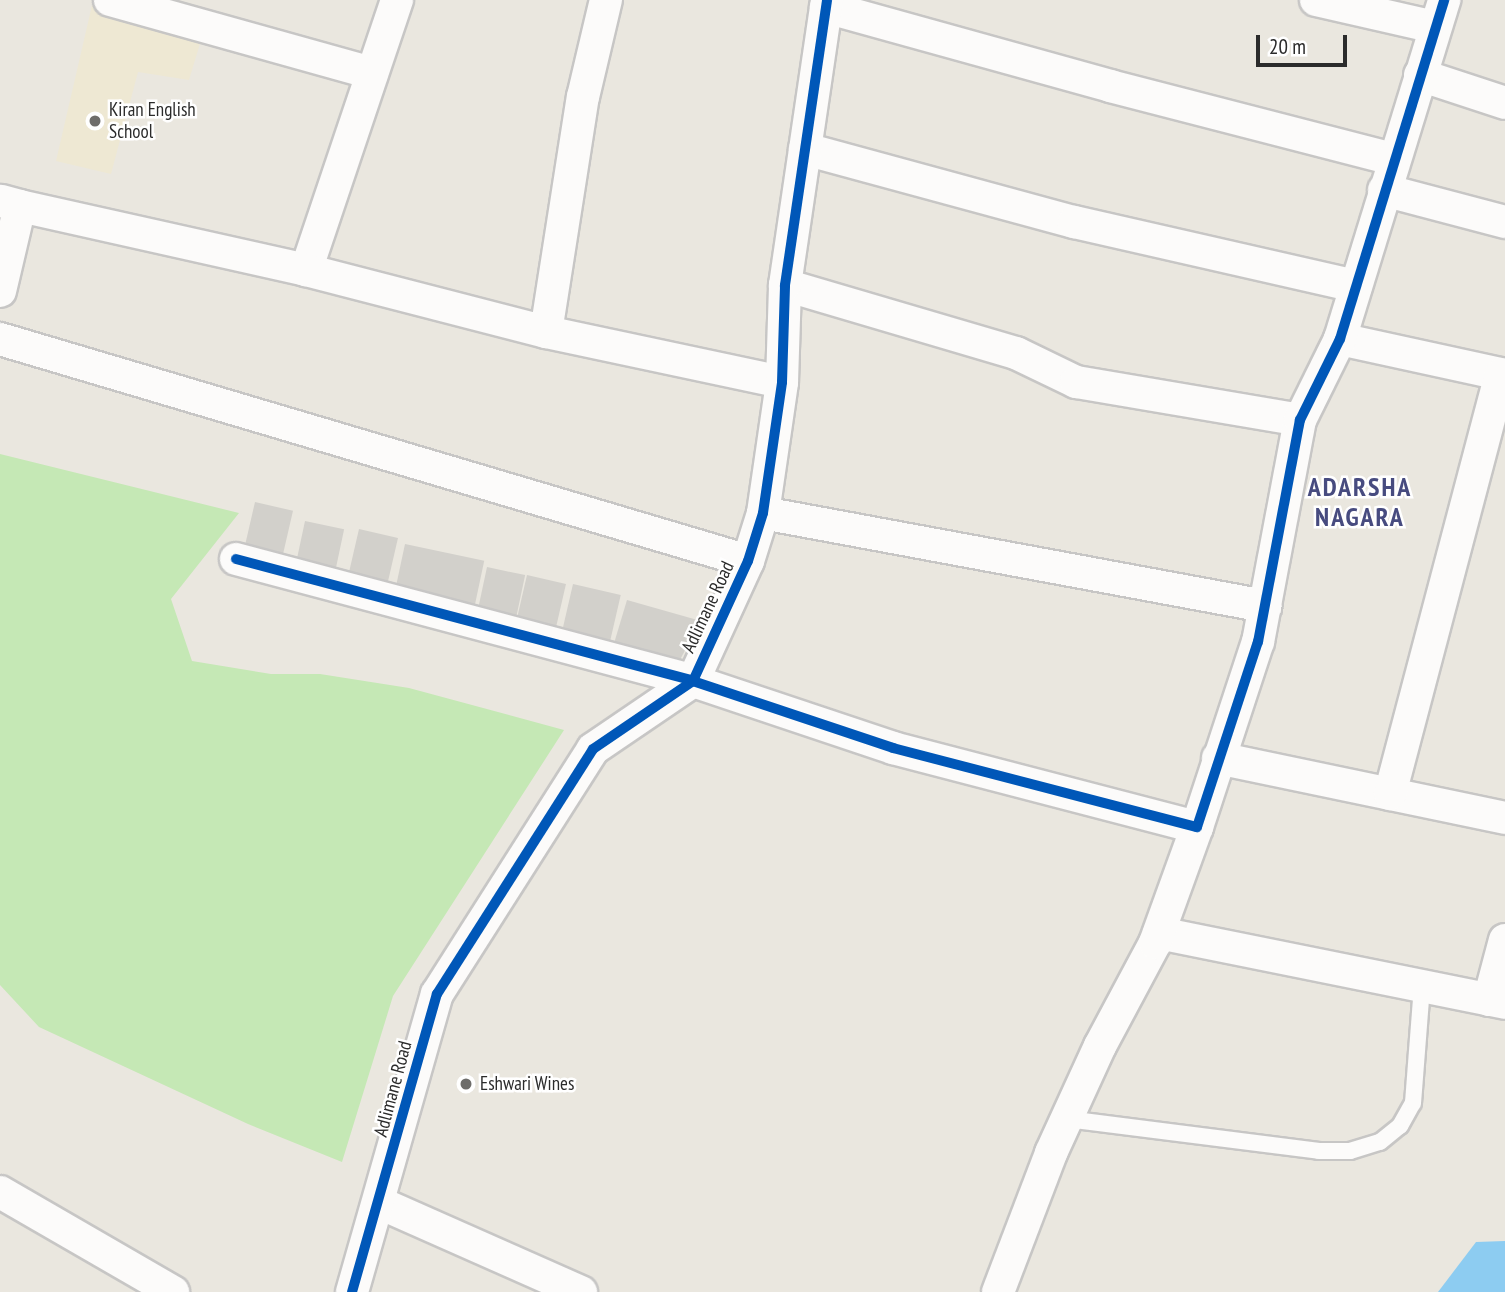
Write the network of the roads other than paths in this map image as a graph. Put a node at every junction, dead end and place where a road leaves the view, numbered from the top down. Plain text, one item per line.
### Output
1 (397, 0) edge
2 (606, 0) edge
3 (1316, 0) edge
4 (125, 2) edge
5 (826, 3) edge
6 (1439, 14) edge
7 (372, 73) junction
8 (1420, 75) junction
9 (1505, 103) edge
10 (805, 149) junction
11 (1393, 159) junction
12 (1384, 190) junction
13 (10, 203) edge
14 (1505, 222) edge
15 (306, 270) junction
16 (785, 285) junction
17 (1356, 286) junction
18 (0, 292) edge
19 (546, 332) junction
20 (0, 339) edge
21 (1340, 340) junction
22 (1503, 374) edge
23 (782, 382) junction
24 (1300, 420) junction
25 (762, 513) junction
26 (236, 558) dead end
27 (748, 561) junction
28 (1265, 606) junction
29 (693, 681) junction
30 (1218, 758) junction
31 (1391, 794) junction
32 (1505, 818) edge
33 (1197, 827) junction
34 (1159, 933) junction
35 (1505, 940) edge
36 (1422, 986) junction
37 (1497, 1002) edge
38 (1067, 1119) junction
39 (0, 1192) edge
40 (380, 1203) junction
41 (173, 1292) edge
42 (352, 1292) edge
43 (581, 1292) edge
44 (998, 1292) edge

1 - 7 street
2 - 19 street
3 - 6 street
4 - 7 street
5 - 10 street, Adlimane Road
5 - 11 street
6 - 8 street
7 - 15 street
8 - 9 street
8 - 11 street
10 - 16 street, Adlimane Road
10 - 17 street
11 - 12 street
12 - 14 street
12 - 17 street
13 - 15 street
13 - 18 street
15 - 19 street
16 - 23 street, Adlimane Road
16 - 24 street
17 - 21 street
19 - 23 street
20 - 27 street
21 - 22 street
21 - 24 street
22 - 31 street
23 - 25 street, Adlimane Road
24 - 28 street
25 - 27 street, Adlimane Road
25 - 28 street
26 - 29 street
27 - 29 street, Adlimane Road
28 - 30 street
29 - 33 street
29 - 40 street, Adlimane Road
30 - 31 street
30 - 33 street
31 - 32 street
33 - 34 street
34 - 36 street
34 - 38 street
35 - 37 street
36 - 37 street
36 - 38 lane
38 - 44 street
39 - 41 street
40 - 42 street, Adlimane Road
40 - 43 street

